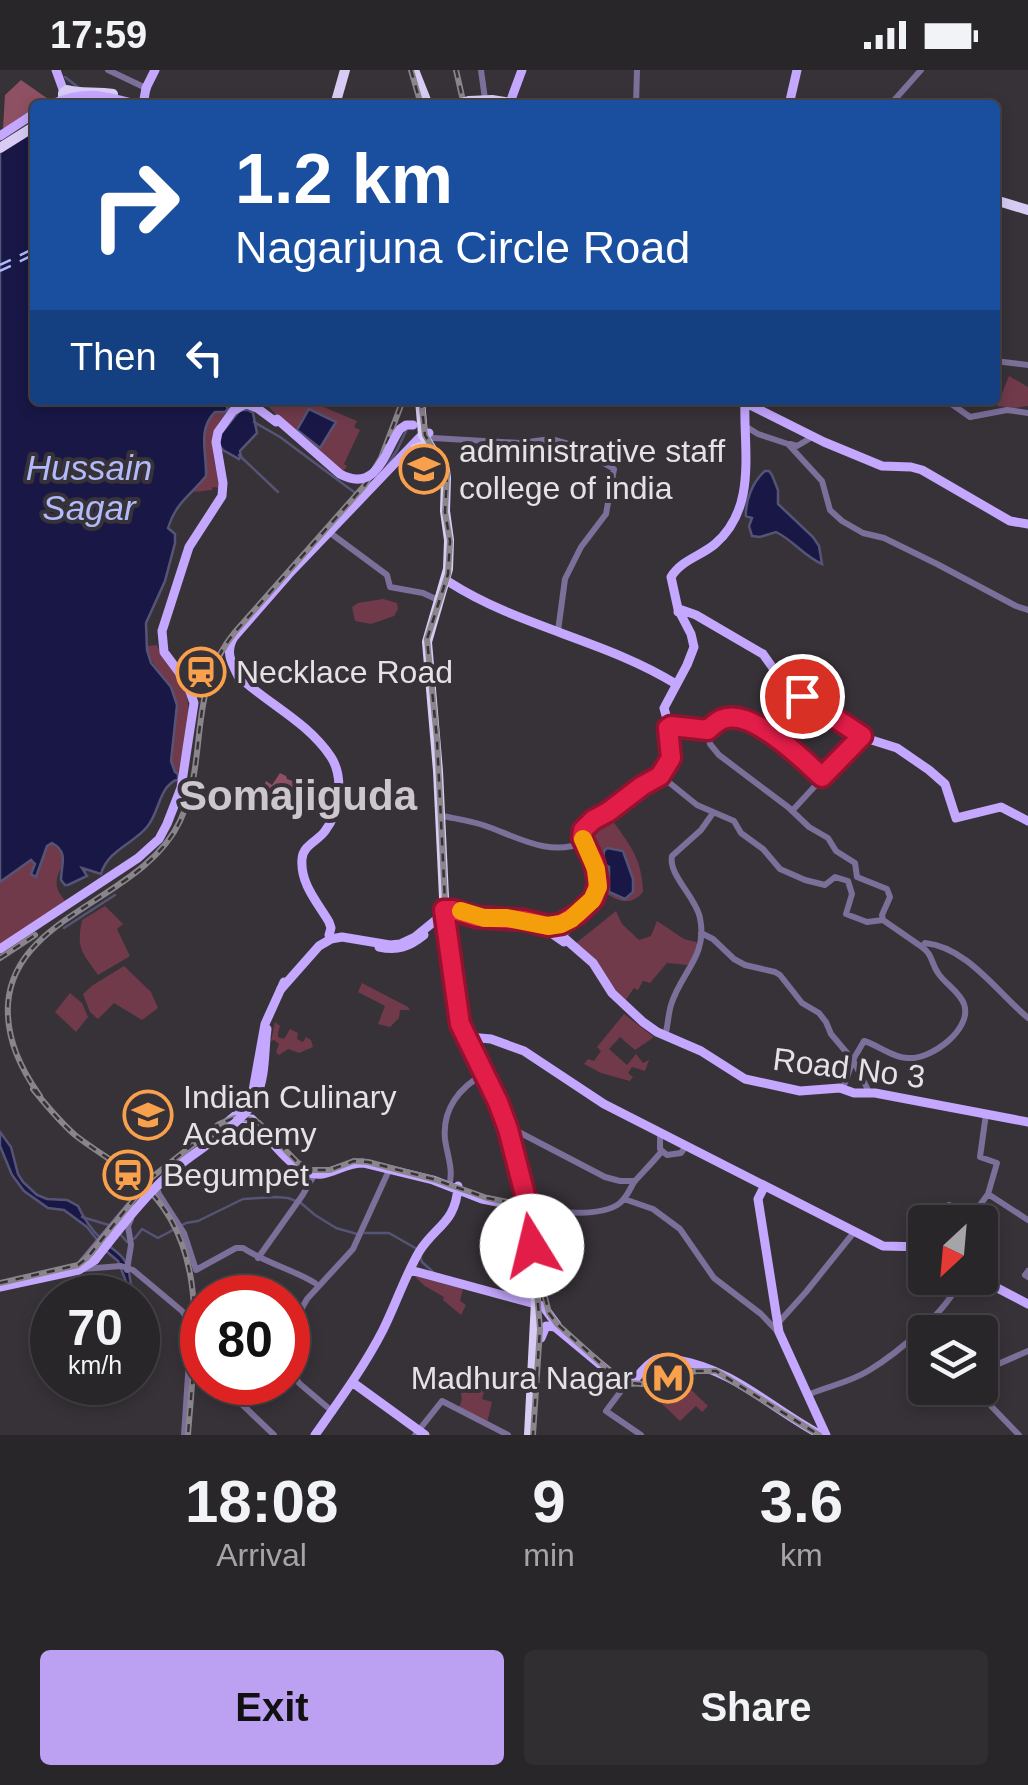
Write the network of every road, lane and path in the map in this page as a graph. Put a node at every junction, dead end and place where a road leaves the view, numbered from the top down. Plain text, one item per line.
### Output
1 (58, 70) edge
2 (108, 70) edge
3 (155, 70) edge
4 (346, 70) edge
5 (412, 70) edge
6 (481, 70) edge
7 (522, 70) edge
8 (637, 70) edge
9 (797, 70) edge
10 (920, 70) edge
11 (148, 87) junction
12 (64, 98) edge
13 (103, 100) edge
14 (123, 100) edge
15 (126, 100) edge
16 (144, 100) edge
17 (338, 100) edge
18 (423, 100) edge
19 (473, 100) edge
20 (514, 100) edge
21 (636, 100) edge
22 (791, 100) edge
23 (894, 100) edge
24 (30, 117) edge
25 (30, 128) edge
26 (0, 136) edge
27 (0, 147) edge
28 (1000, 201) edge
29 (1028, 212) edge
30 (1000, 362) edge
31 (1028, 366) edge
32 (953, 405) edge
33 (239, 406) edge
34 (745, 407) edge
35 (1028, 413) edge
36 (423, 428) edge
37 (814, 436) junction
38 (413, 447) junction
39 (794, 448) junction
40 (942, 480) junction
41 (1028, 523) edge
42 (330, 532) junction
43 (451, 543) junction
44 (448, 587) junction
45 (680, 609) junction
46 (1028, 610) edge
47 (558, 631) junction
48 (672, 682) junction
49 (672, 731) junction
50 (708, 732) junction
51 (862, 735) junction
52 (439, 754) junction
53 (822, 777) junction
54 (667, 783) junction
55 (649, 784) junction
56 (792, 811) junction
57 (713, 813) junction
58 (444, 816) junction
59 (1028, 819) edge
60 (584, 842) junction
61 (596, 869) junction
62 (446, 913) junction
63 (884, 920) junction
64 (526, 926) junction
65 (557, 932) junction
66 (337, 933) junction
67 (701, 933) junction
68 (414, 938) junction
69 (358, 942) junction
70 (0, 947) edge
71 (922, 947) junction
72 (452, 954) junction
73 (313, 958) junction
74 (278, 994) junction
75 (1028, 1018) edge
76 (269, 1025) junction
77 (665, 1036) junction
78 (470, 1039) junction
79 (853, 1060) junction
80 (484, 1074) junction
81 (842, 1086) junction
82 (259, 1087) junction
83 (869, 1093) junction
84 (502, 1107) junction
85 (986, 1114) junction
86 (245, 1115) junction
87 (1028, 1124) edge
88 (511, 1128) junction
89 (212, 1135) junction
90 (660, 1135) junction
91 (686, 1147) junction
92 (662, 1152) junction
93 (173, 1167) junction
94 (390, 1170) junction
95 (316, 1173) junction
96 (635, 1181) junction
97 (454, 1186) junction
98 (158, 1187) junction
99 (764, 1187) junction
100 (988, 1194) junction
101 (624, 1199) junction
102 (528, 1204) junction
103 (980, 1205) edge
104 (1028, 1220) edge
105 (114, 1223) junction
106 (124, 1231) junction
107 (854, 1232) junction
108 (908, 1248) edge
109 (347, 1256) junction
110 (258, 1258) junction
111 (90, 1265) junction
112 (126, 1269) junction
113 (411, 1270) junction
114 (315, 1283) junction
115 (0, 1284) edge
116 (998, 1287) edge
117 (310, 1290) edge
118 (310, 1296) edge
119 (537, 1298) junction
120 (1028, 1302) edge
121 (778, 1327) junction
122 (541, 1338) junction
123 (908, 1343) edge
124 (1028, 1351) edge
125 (998, 1364) edge
126 (638, 1375) junction
127 (627, 1382) junction
128 (355, 1383) junction
129 (310, 1392) edge
130 (810, 1394) junction
131 (242, 1405) edge
132 (991, 1405) edge
133 (815, 1410) junction
134 (333, 1412) junction
135 (421, 1433) edge
136 (182, 1435) edge
137 (274, 1435) edge
138 (317, 1435) edge
139 (508, 1435) edge
140 (532, 1435) edge
141 (643, 1435) edge
142 (823, 1435) edge
143 (1019, 1435) edge

1 - 12 main road
2 - 11 street
3 - 11 main road
4 - 17 highway
5 - 18 highway
6 - 19 street
7 - 20 main road
8 - 21 street
9 - 22 main road
10 - 23 street
11 - 16 main road
12 - 13 highway
12 - 14 main road, bridge
12 - 15 highway
24 - 26 main road
25 - 27 highway
28 - 29 highway
30 - 31 street
32 - 35 street
33 - 36 main road, bridge
33 - 70 main road
34 - 37 main road
34 - 39 street
34 - 40 main road
34 - 45 main road
36 - 38 main road
36 - 38 highway
36 - 43 highway
36 - 47 street
37 - 39 street
37 - 40 main road
38 - 42 main road
39 - 46 street
40 - 41 main road
42 - 44 street
42 - 66 main road
43 - 44 highway
43 - 44 highway
44 - 47 main road
44 - 48 main road
44 - 52 highway
45 - 48 main road
45 - 51 main road
47 - 48 main road
48 - 49 main road
49 - 50 street
49 - 54 main road
49 - 55 main road
50 - 53 street
50 - 56 street
51 - 53 street
51 - 59 main road
52 - 58 highway
52 - 62 highway
53 - 56 street
54 - 55 main road
54 - 57 street
55 - 60 main road
55 - 65 main road
56 - 63 street
57 - 63 street
57 - 67 street
58 - 60 street
58 - 62 highway
60 - 61 main road
61 - 65 main road
61 - 65 main road, bridge
62 - 64 main road
62 - 65 main road
62 - 68 main road
62 - 72 highway
63 - 71 street
64 - 65 main road
64 - 69 main road, bridge
65 - 74 main road, bridge
65 - 77 main road, Road No 3
65 - 85 main road
66 - 68 main road
66 - 73 main road
66 - 74 main road
67 - 77 street
67 - 79 street
68 - 69 main road
69 - 73 main road
71 - 75 street
71 - 79 street
72 - 78 highway
72 - 80 highway
73 - 76 main road
74 - 82 main road
76 - 82 street
76 - 98 main road, bridge
77 - 81 main road, Road No 3
78 - 84 highway
78 - 90 main road
78 - 91 main road
79 - 81 street
79 - 83 street
80 - 84 highway
80 - 97 street
81 - 83 main road, Road No 3
82 - 86 main road
83 - 85 main road, Road No 3
84 - 88 highway
84 - 102 highway
85 - 87 main road, Road No 3
85 - 100 street
86 - 89 main road
86 - 93 street
86 - 95 main road
86 - 98 main road, bridge
88 - 96 street
88 - 102 highway
89 - 93 street
89 - 111 main road, bridge
90 - 91 main road
90 - 92 street
91 - 92 street
91 - 99 main road
91 - 107 main road
92 - 96 street
93 - 98 street
94 - 95 main road
94 - 97 main road
94 - 109 street
95 - 110 street
96 - 101 street
97 - 102 main road
97 - 113 main road
98 - 110 street
98 - 111 main road, bridge
99 - 107 main road
99 - 121 main road
100 - 103 street
100 - 104 street
101 - 102 street
101 - 121 street
102 - 119 highway
105 - 106 street
105 - 106 street
105 - 111 street
106 - 111 street, bridge
106 - 112 street
107 - 108 main road
107 - 121 street
109 - 114 street
109 - 118 street
110 - 114 street
111 - 112 street
111 - 115 main road
112 - 136 street
113 - 119 main road
113 - 128 main road
114 - 117 street
116 - 120 main road
119 - 122 highway
119 - 126 main road
119 - 140 highway
121 - 130 main road
121 - 133 main road
122 - 127 main road
122 - 140 highway
123 - 130 street
124 - 125 street
126 - 127 main road
126 - 142 main road
127 - 141 street
128 - 134 main road
128 - 135 main road
129 - 134 street
130 - 133 main road
131 - 137 street
132 - 143 street
133 - 142 main road
134 - 138 main road
135 - 139 street

